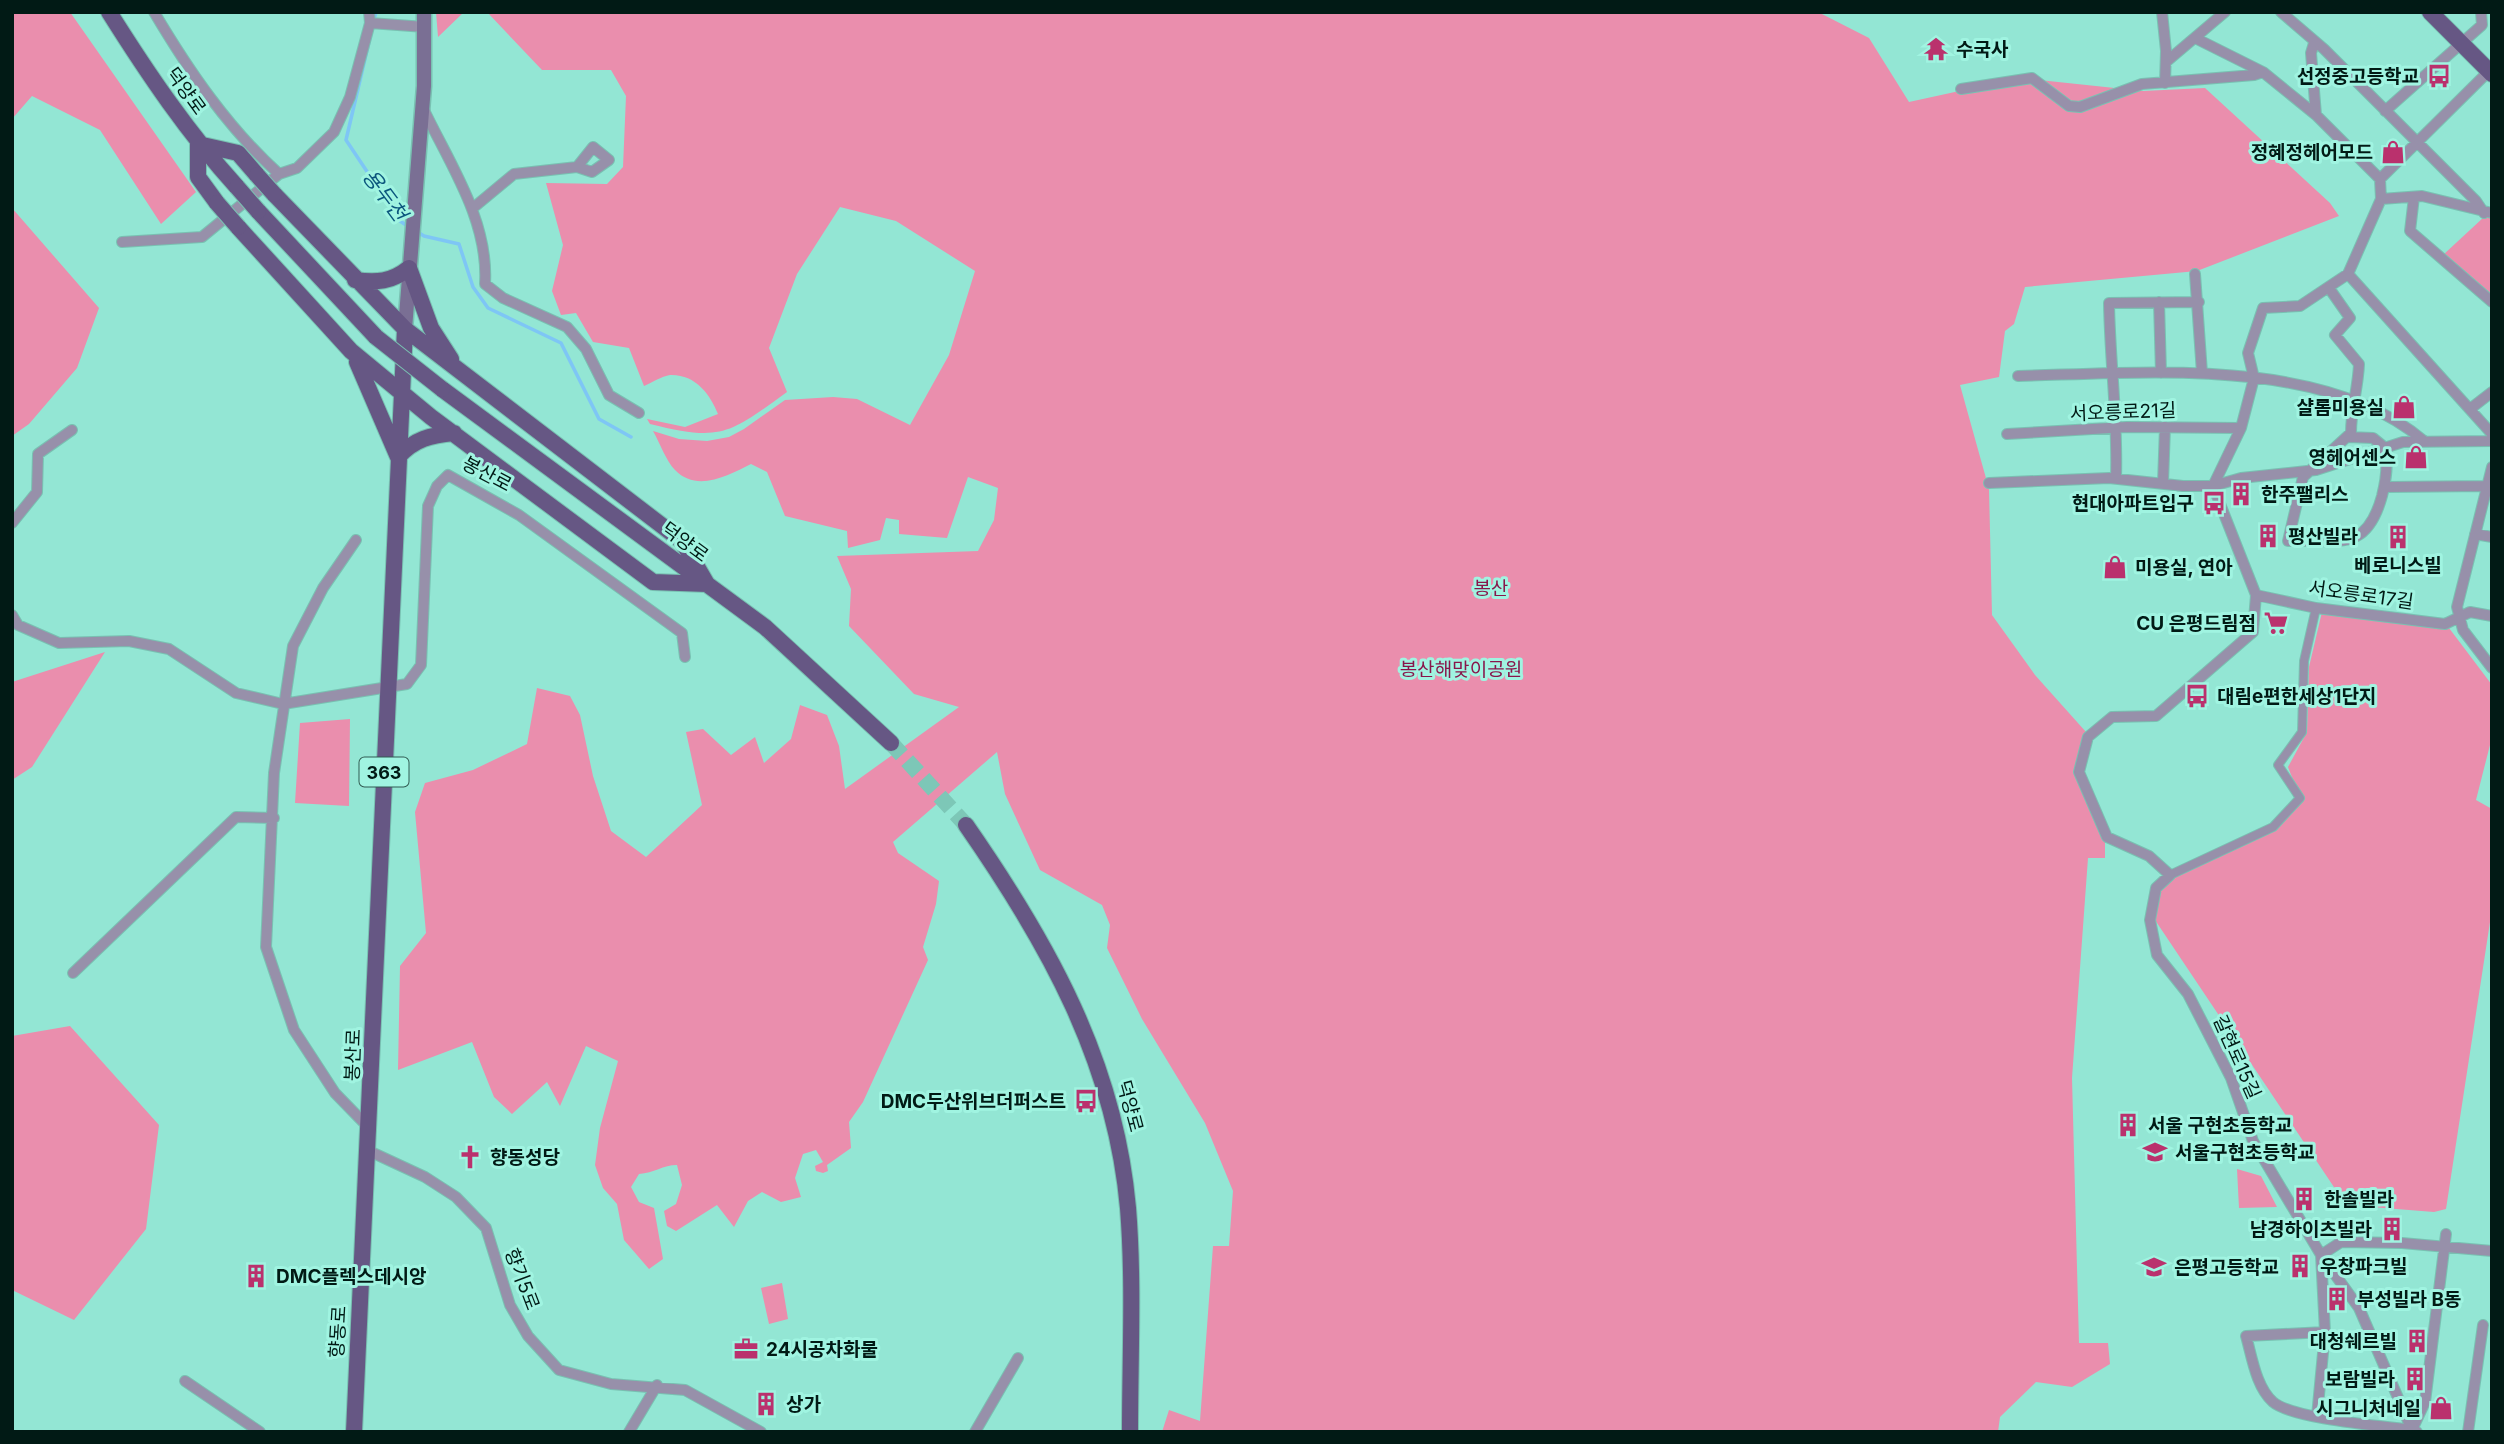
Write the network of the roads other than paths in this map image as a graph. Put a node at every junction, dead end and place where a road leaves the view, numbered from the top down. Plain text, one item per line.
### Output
1 (109, 12) edge
2 (154, 12) edge
3 (2162, 12) edge
4 (2225, 12) edge
5 (2281, 12) edge
6 (2430, 12) edge
7 (2481, 12) edge
8 (369, 18) edge
9 (425, 20) edge
10 (2197, 39) junction
11 (2314, 43) junction
12 (2460, 43) junction
13 (2166, 62) junction
14 (2263, 72) junction
15 (2491, 72) edge
16 (2165, 83) junction
17 (1961, 89) dead end
18 (422, 107) junction
19 (2385, 111) junction
20 (2316, 115) junction
21 (2417, 142) junction
22 (198, 144) junction
23 (577, 167) dead end
24 (279, 174) junction
25 (2380, 179) junction
26 (2414, 197) junction
27 (2381, 199) junction
28 (473, 208) junction
29 (2488, 213) edge
30 (122, 242) dead end
31 (409, 268) junction
32 (2195, 274) dead end
33 (2348, 274) junction
34 (355, 280) junction
35 (2329, 288) junction
36 (2159, 302) junction
37 (2199, 302) junction
38 (2492, 302) edge
39 (405, 329) junction
40 (351, 351) junction
41 (463, 373) junction
42 (2113, 373) junction
43 (2161, 373) junction
44 (2202, 373) junction
45 (2018, 376) dead end
46 (2254, 378) junction
47 (2492, 392) edge
48 (402, 393) junction
49 (2354, 401) junction
50 (2470, 409) junction
51 (639, 413) dead end
52 (2165, 426) junction
53 (2241, 428) junction
54 (2118, 429) junction
55 (72, 430) dead end
56 (454, 433) junction
57 (2007, 434) dead end
58 (2492, 434) edge
59 (2348, 437) junction
60 (2424, 441) junction
61 (2492, 441) edge
62 (2384, 447) junction
63 (398, 457) junction
64 (2492, 467) edge
65 (2312, 470) junction
66 (2116, 478) junction
67 (2163, 483) junction
68 (1989, 484) dead end
69 (2213, 486) junction
70 (2487, 486) junction
71 (2385, 487) junction
72 (2492, 513) edge
73 (2480, 515) junction
74 (12, 523) edge
75 (2475, 534) junction
76 (2492, 537) edge
77 (356, 540) dead end
78 (707, 584) junction
79 (2256, 596) junction
80 (2316, 608) junction
81 (12, 615) edge
82 (2492, 616) edge
83 (2460, 617) junction
84 (685, 657) dead end
85 (2492, 668) edge
86 (387, 687) junction
87 (284, 704) junction
88 (891, 743) tunnel mouth
89 (274, 818) junction
90 (966, 825) tunnel mouth
91 (2170, 875) junction
92 (73, 973) dead end
93 (371, 1130) junction
94 (369, 1151) junction
95 (2446, 1234) dead end
96 (2446, 1246) junction
97 (2492, 1251) edge
98 (2321, 1255) junction
99 (2483, 1325) dead end
100 (2325, 1332) junction
101 (1018, 1358) dead end
102 (184, 1381) dead end
103 (657, 1385) junction
104 (2317, 1416) junction
105 (2414, 1431) edge
106 (260, 1432) edge
107 (354, 1432) edge
108 (629, 1432) edge
109 (761, 1432) edge
110 (975, 1432) edge
111 (1130, 1432) edge
112 (2468, 1432) edge

1 - 22 main road, 덕양로
2 - 24 street
3 - 13 street
4 - 10 street
5 - 11 street
6 - 12 main road
7 - 12 street
8 - 9 street
8 - 24 street
9 - 18 main road, 363
10 - 13 street
10 - 14 street
11 - 19 street
11 - 20 street
12 - 15 main road
12 - 19 street
13 - 16 street
14 - 16 street
14 - 20 street
15 - 21 street
16 - 17 street
18 - 28 street
18 - 31 main road, 봉산로 / 363
19 - 21 street
20 - 25 street
21 - 25 street
21 - 29 street
22 - 34 main road, bridge
22 - 40 main road, bridge
22 - 78 main road, 덕양로, bridge
23 - 28 street
24 - 30 street
25 - 27 street
26 - 27 street
26 - 29 street
26 - 38 street
27 - 33 street
28 - 51 street
31 - 34 main road
31 - 39 main road, 봉산로 / 363
31 - 41 main road
32 - 37 street
33 - 35 street
33 - 50 street
34 - 39 main road
35 - 46 street
35 - 49 street
36 - 37 street
36 - 42 street
36 - 43 street
37 - 44 street
39 - 41 main road
39 - 48 main road, 봉산로 / 363
40 - 48 main road
40 - 63 main road
41 - 78 main road
42 - 43 street
42 - 45 street
42 - 54 street
43 - 44 street
44 - 46 street
46 - 49 street
46 - 53 street
47 - 50 street
48 - 56 main road
48 - 63 main road, 봉산로 / 363
49 - 59 street
49 - 60 street
50 - 58 street
52 - 53 street, 서오릉로21길
52 - 54 street, 서오릉로21길
52 - 67 street
53 - 69 street
54 - 57 street, 서오릉로21길
54 - 66 street
55 - 74 street
56 - 63 main road
56 - 78 main road
59 - 62 street
59 - 65 street
60 - 61 street
60 - 62 street
62 - 65 street
62 - 71 street
63 - 86 main road, 봉산로 / 363
64 - 70 street
65 - 69 street
65 - 71 street
66 - 67 street
66 - 68 street
67 - 69 street
69 - 79 street
70 - 71 street
70 - 73 street
72 - 73 street
73 - 75 street
75 - 76 street
75 - 83 street
77 - 87 street, 봉산로
78 - 88 main road, 덕양로
79 - 80 street, 서오릉로17길
79 - 91 street
80 - 83 street, 서오릉로17길
80 - 91 street
81 - 87 street, 봉산로
82 - 83 street, 서오릉로17길
83 - 85 street
84 - 86 street, 봉산로
86 - 87 street, 봉산로
86 - 93 main road, 봉산로 / 363
87 - 89 street, 봉산로
89 - 92 street
89 - 93 street, 봉산로
90 - 111 main road, 덕양로
91 - 98 street, 갈현로15길
93 - 94 main road, 봉산로 / 363
94 - 103 street, 향기5로
94 - 107 main road, 향동로 / 363
95 - 96 street
96 - 97 street
96 - 98 street
96 - 105 street
98 - 100 street
98 - 105 street, 갈현로15길
99 - 112 street
100 - 104 street
100 - 104 street
101 - 110 street
102 - 106 street
103 - 108 street
103 - 109 street, 향기5로
104 - 105 street

